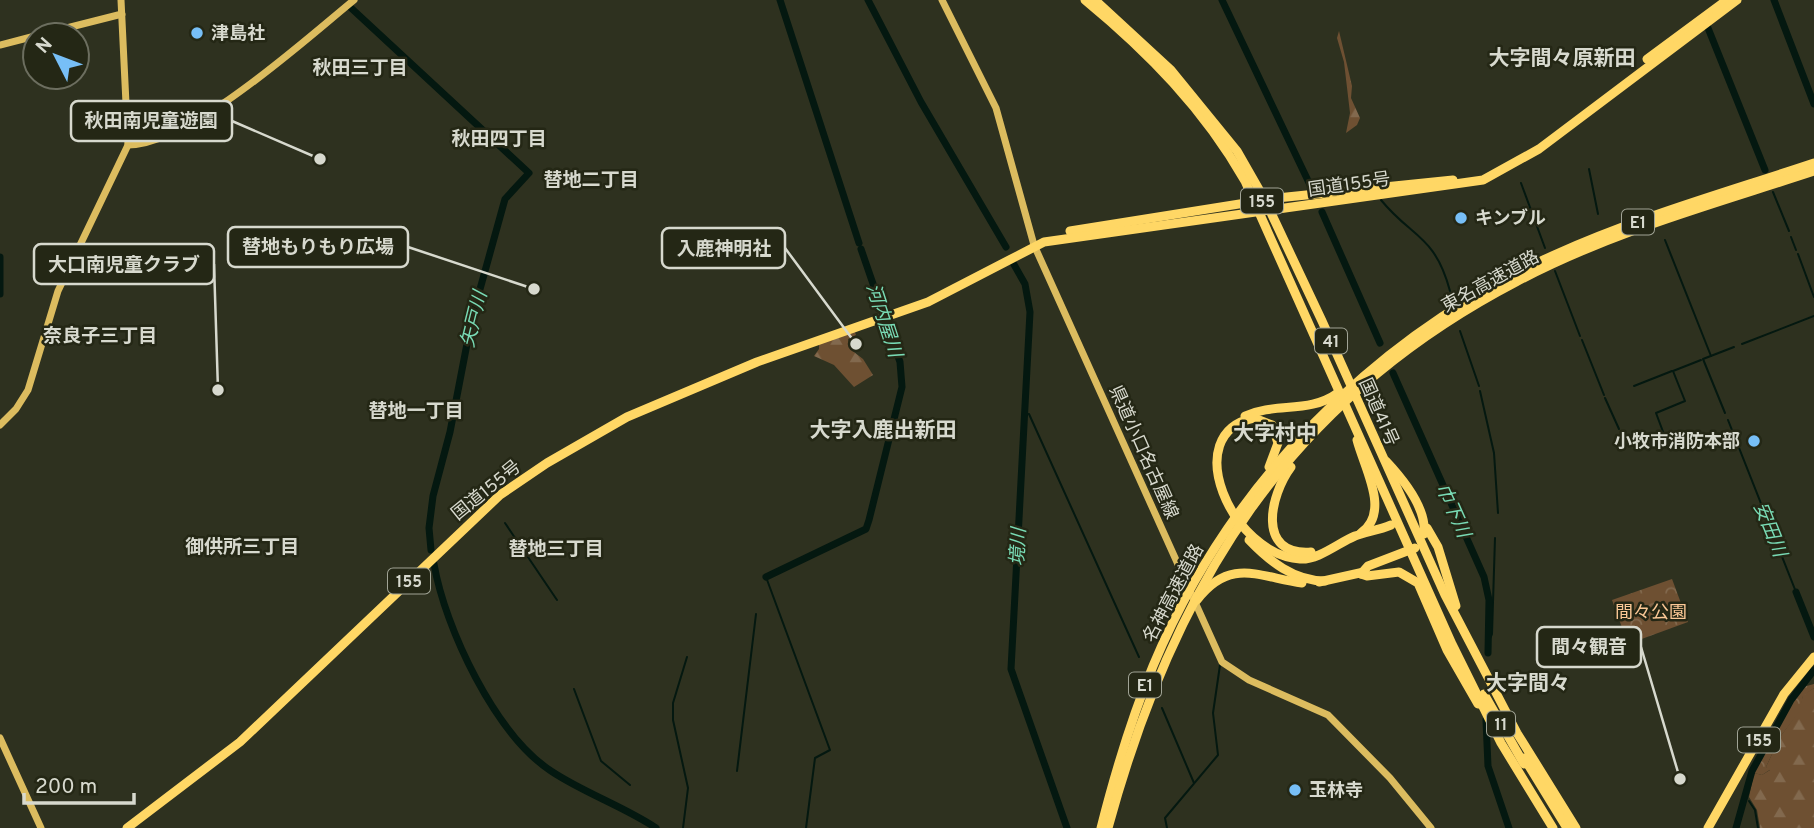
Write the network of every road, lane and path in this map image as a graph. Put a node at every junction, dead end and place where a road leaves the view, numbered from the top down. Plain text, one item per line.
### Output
1 (121, 0) edge
2 (354, 0) edge
3 (942, 0) edge
4 (1085, 0) edge
5 (1095, 0) edge
6 (1727, 0) edge
7 (1738, 0) edge
8 (122, 15) junction
9 (91, 22) edge
10 (21, 39) edge
11 (0, 45) edge
12 (128, 145) junction
13 (1814, 163) edge
14 (1814, 171) edge
15 (1455, 180) junction
16 (1483, 180) junction
17 (1406, 189) junction
18 (1260, 201) junction
19 (1267, 215) junction
20 (1145, 225) junction
21 (1124, 230) junction
22 (1070, 231) junction
23 (1033, 243) junction
24 (1471, 303) junction
25 (1337, 403) junction
26 (1353, 420) junction
27 (0, 425) edge
28 (1380, 455) junction
29 (1236, 520) junction
30 (1391, 525) dead end
31 (1357, 536) junction
32 (1333, 546) junction
33 (1412, 553) junction
34 (1365, 572) junction
35 (1325, 581) junction
36 (1198, 589) junction
37 (1445, 595) junction
38 (1433, 599) junction
39 (1170, 637) junction
40 (1814, 657) edge
41 (1814, 663) edge
42 (0, 738) edge
43 (1551, 802) junction
44 (1109, 812) junction
45 (41, 828) edge
46 (129, 828) edge
47 (1101, 828) edge
48 (1108, 828) edge
49 (1431, 828) edge
50 (1555, 828) edge
51 (1564, 828) edge
52 (1576, 828) edge
53 (1711, 828) edge

1 - 8 main road
2 - 12 main road
3 - 23 main road, 県道小口名古屋線
4 - 18 highway, 国道41号 / 41
5 - 18 highway, 国道41号 / 41
6 - 15 highway, 国道155号 / 155
7 - 16 highway, 国道155号 / 155
8 - 9 main road
8 - 12 main road
10 - 11 main road
12 - 27 main road
13 - 24 highway, 東名高速道路 / E1
14 - 24 highway, 東名高速道路 / E1
15 - 17 highway, 国道155号 / 155
15 - 18 highway, 155
16 - 17 highway, 国道155号 / 155
16 - 19 highway, 155
17 - 20 highway, 国道155号 / 155
18 - 19 highway, 国道41号 / 41
18 - 22 highway, 155
19 - 21 highway, 155
19 - 26 highway, 国道41号 / 41
19 - 28 highway, 国道41号 / 41
19 - 43 highway, 11
20 - 21 highway, 国道155号 / 155
20 - 22 highway, 国道155号 / 155
21 - 23 highway, 国道155号 / 155
22 - 23 highway, 国道155号 / 155
23 - 46 highway, 国道155号 / 155
23 - 49 main road, 県道小口名古屋線
24 - 25 highway, 東名高速道路 / E1
25 - 29 highway, E1
25 - 29 highway, 名神高速道路 / E1
25 - 32 highway
25 - 35 highway
26 - 31 highway
26 - 33 highway, 国道41号 / 41
28 - 34 highway
28 - 37 highway, 国道41号 / 41
29 - 32 highway
29 - 36 highway, 名神高速道路 / E1
29 - 36 highway, 名神高速道路 / E1
30 - 31 highway
31 - 32 highway
33 - 38 highway, 国道41号 / 41
33 - 51 highway, 11
34 - 35 highway
34 - 38 highway
34 - 50 highway
35 - 36 highway
36 - 39 highway, 名神高速道路 / E1
36 - 39 highway, 名神高速道路 / E1
37 - 43 highway
37 - 52 highway, 国道41号 / 41
38 - 50 highway, 国道41号 / 41
39 - 44 highway, 名神高速道路 / E1
40 - 53 highway, 155
41 - 53 highway, 155
42 - 45 main road
43 - 51 highway, 11
44 - 47 highway, 名神高速道路 / E1
44 - 48 highway, 名神高速道路 / E1

